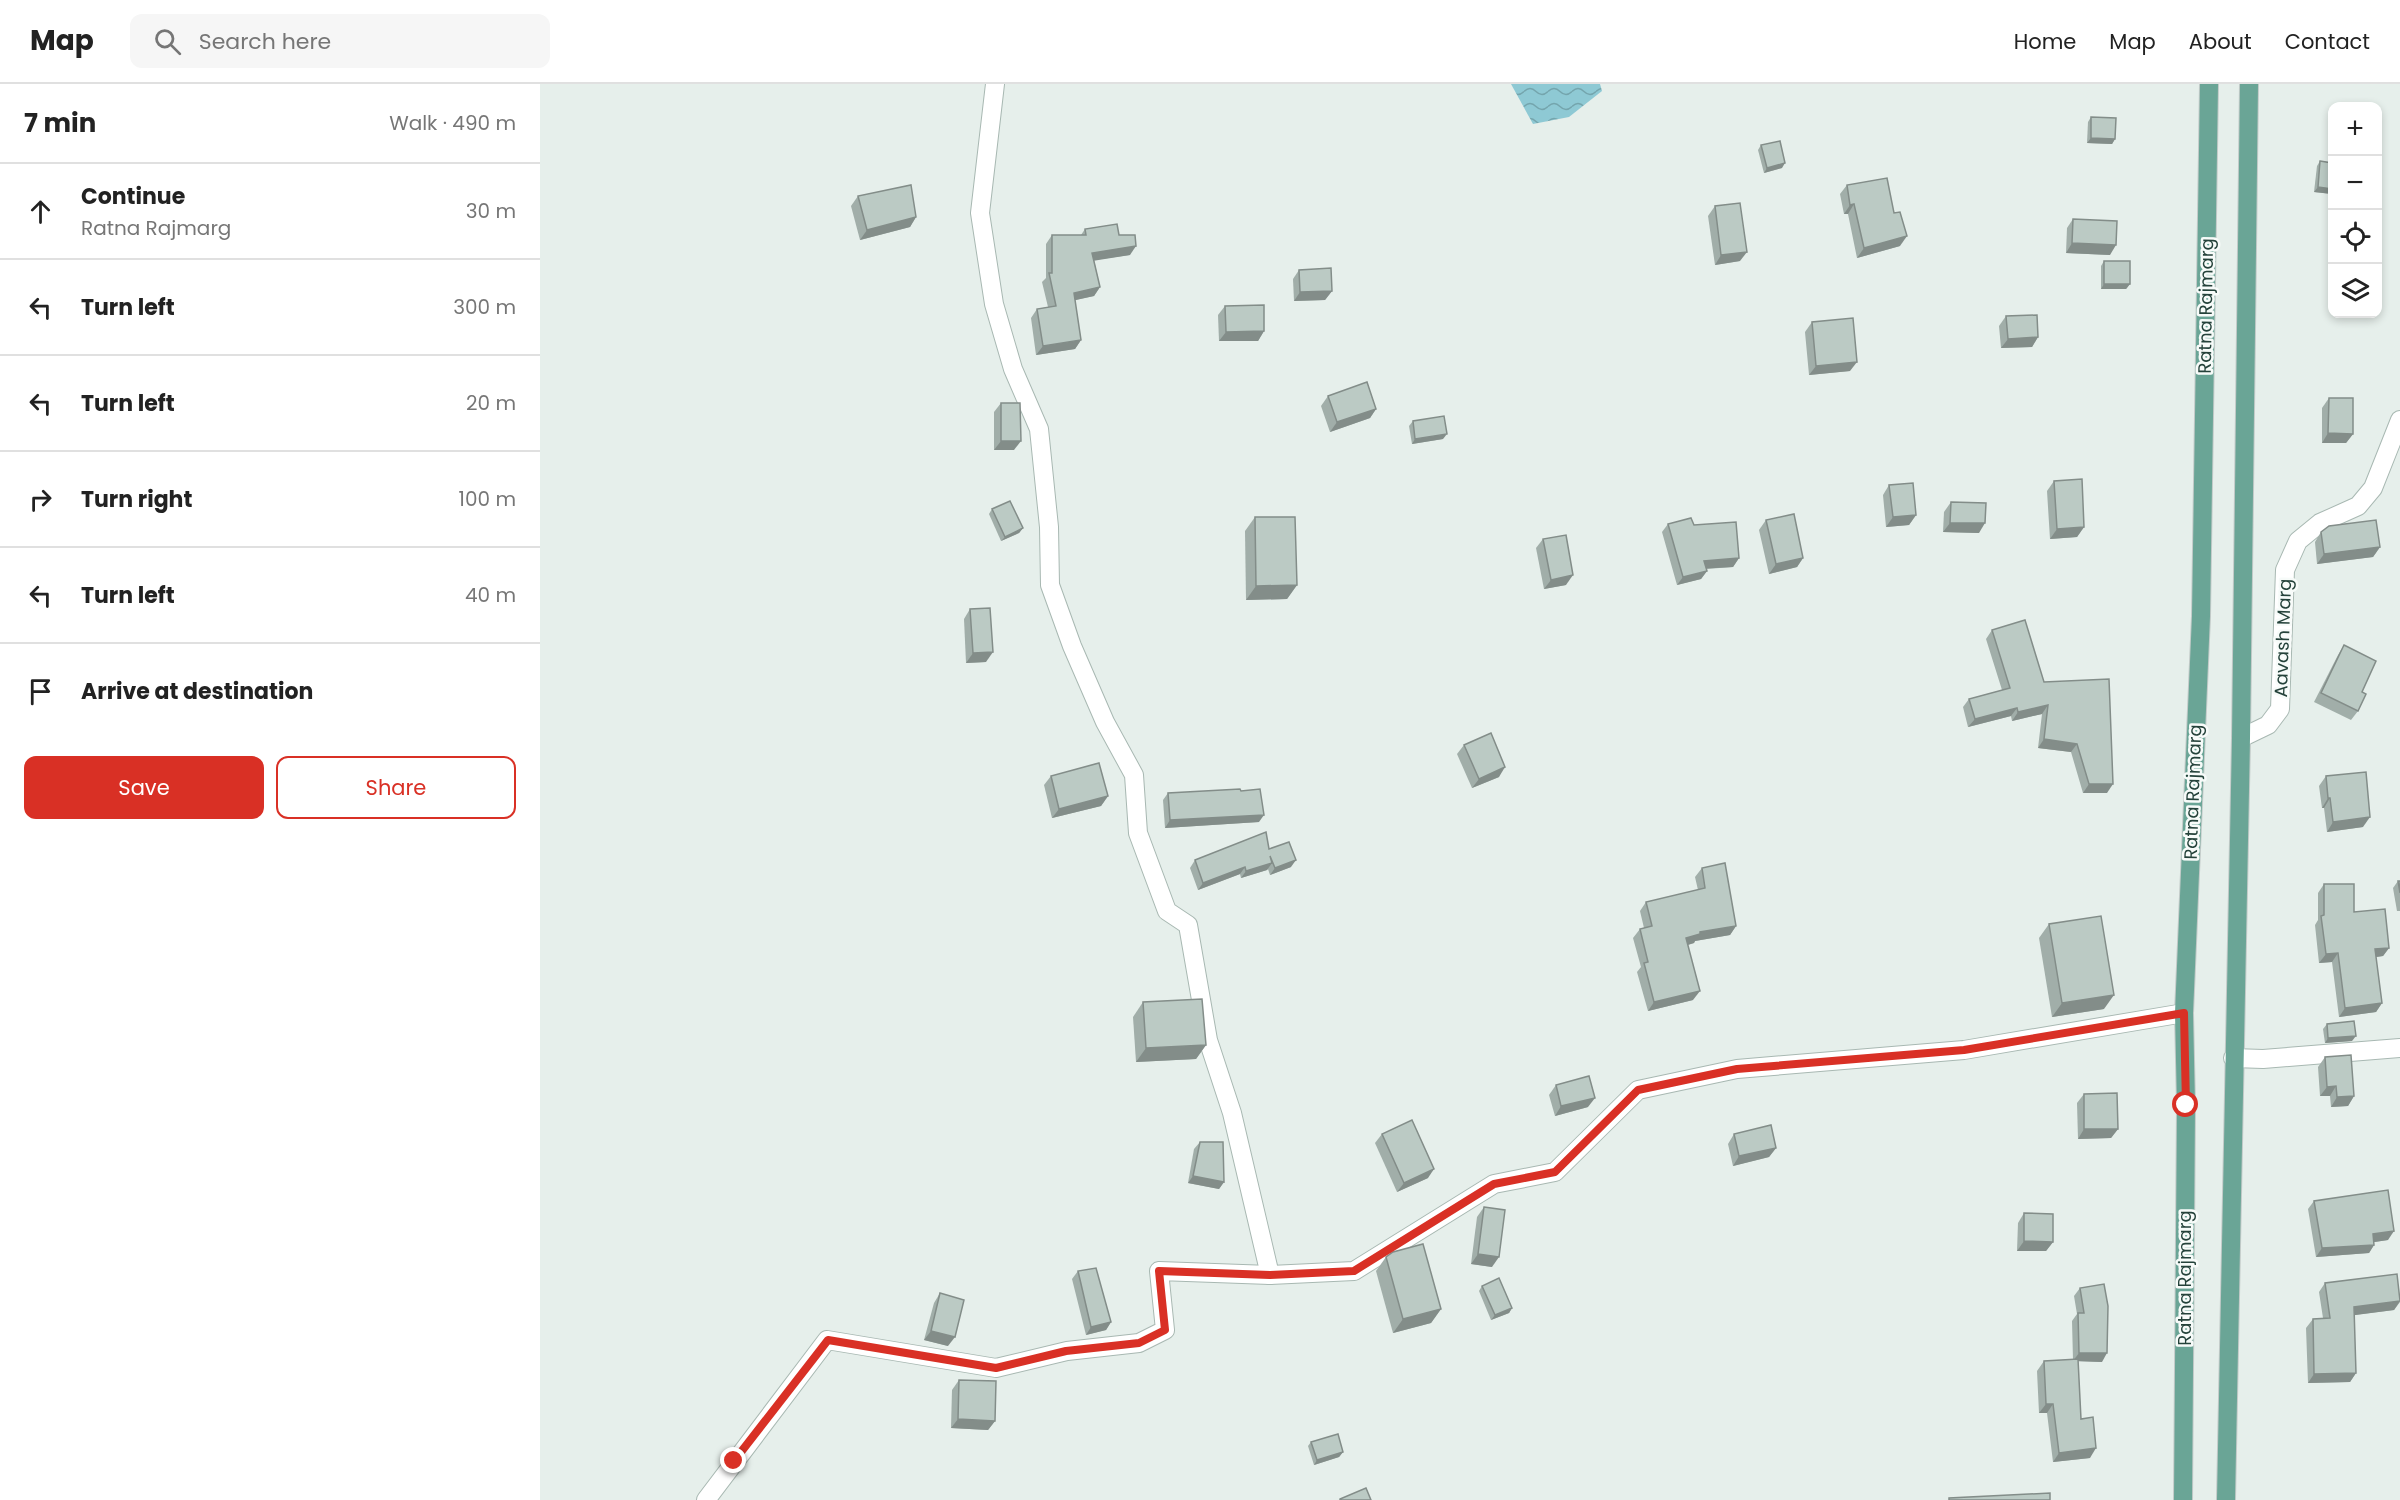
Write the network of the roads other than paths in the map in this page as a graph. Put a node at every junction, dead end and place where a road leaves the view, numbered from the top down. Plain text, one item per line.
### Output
1 (995, 84) edge
2 (2209, 84) edge
3 (2249, 84) edge
4 (2400, 420) edge
5 (2241, 738) junction
6 (2184, 1013) junction
7 (2400, 1048) edge
8 (2233, 1058) junction
9 (1270, 1275) junction
10 (706, 1500) edge
11 (2183, 1500) edge
12 (2226, 1500) edge

1 - 9 street
2 - 6 main road, Ratna Rajmarg
3 - 5 main road
4 - 5 street, Aavash Marg
5 - 8 main road
6 - 9 street
6 - 11 main road, Ratna Rajmarg
7 - 8 street
8 - 12 main road
9 - 10 street

